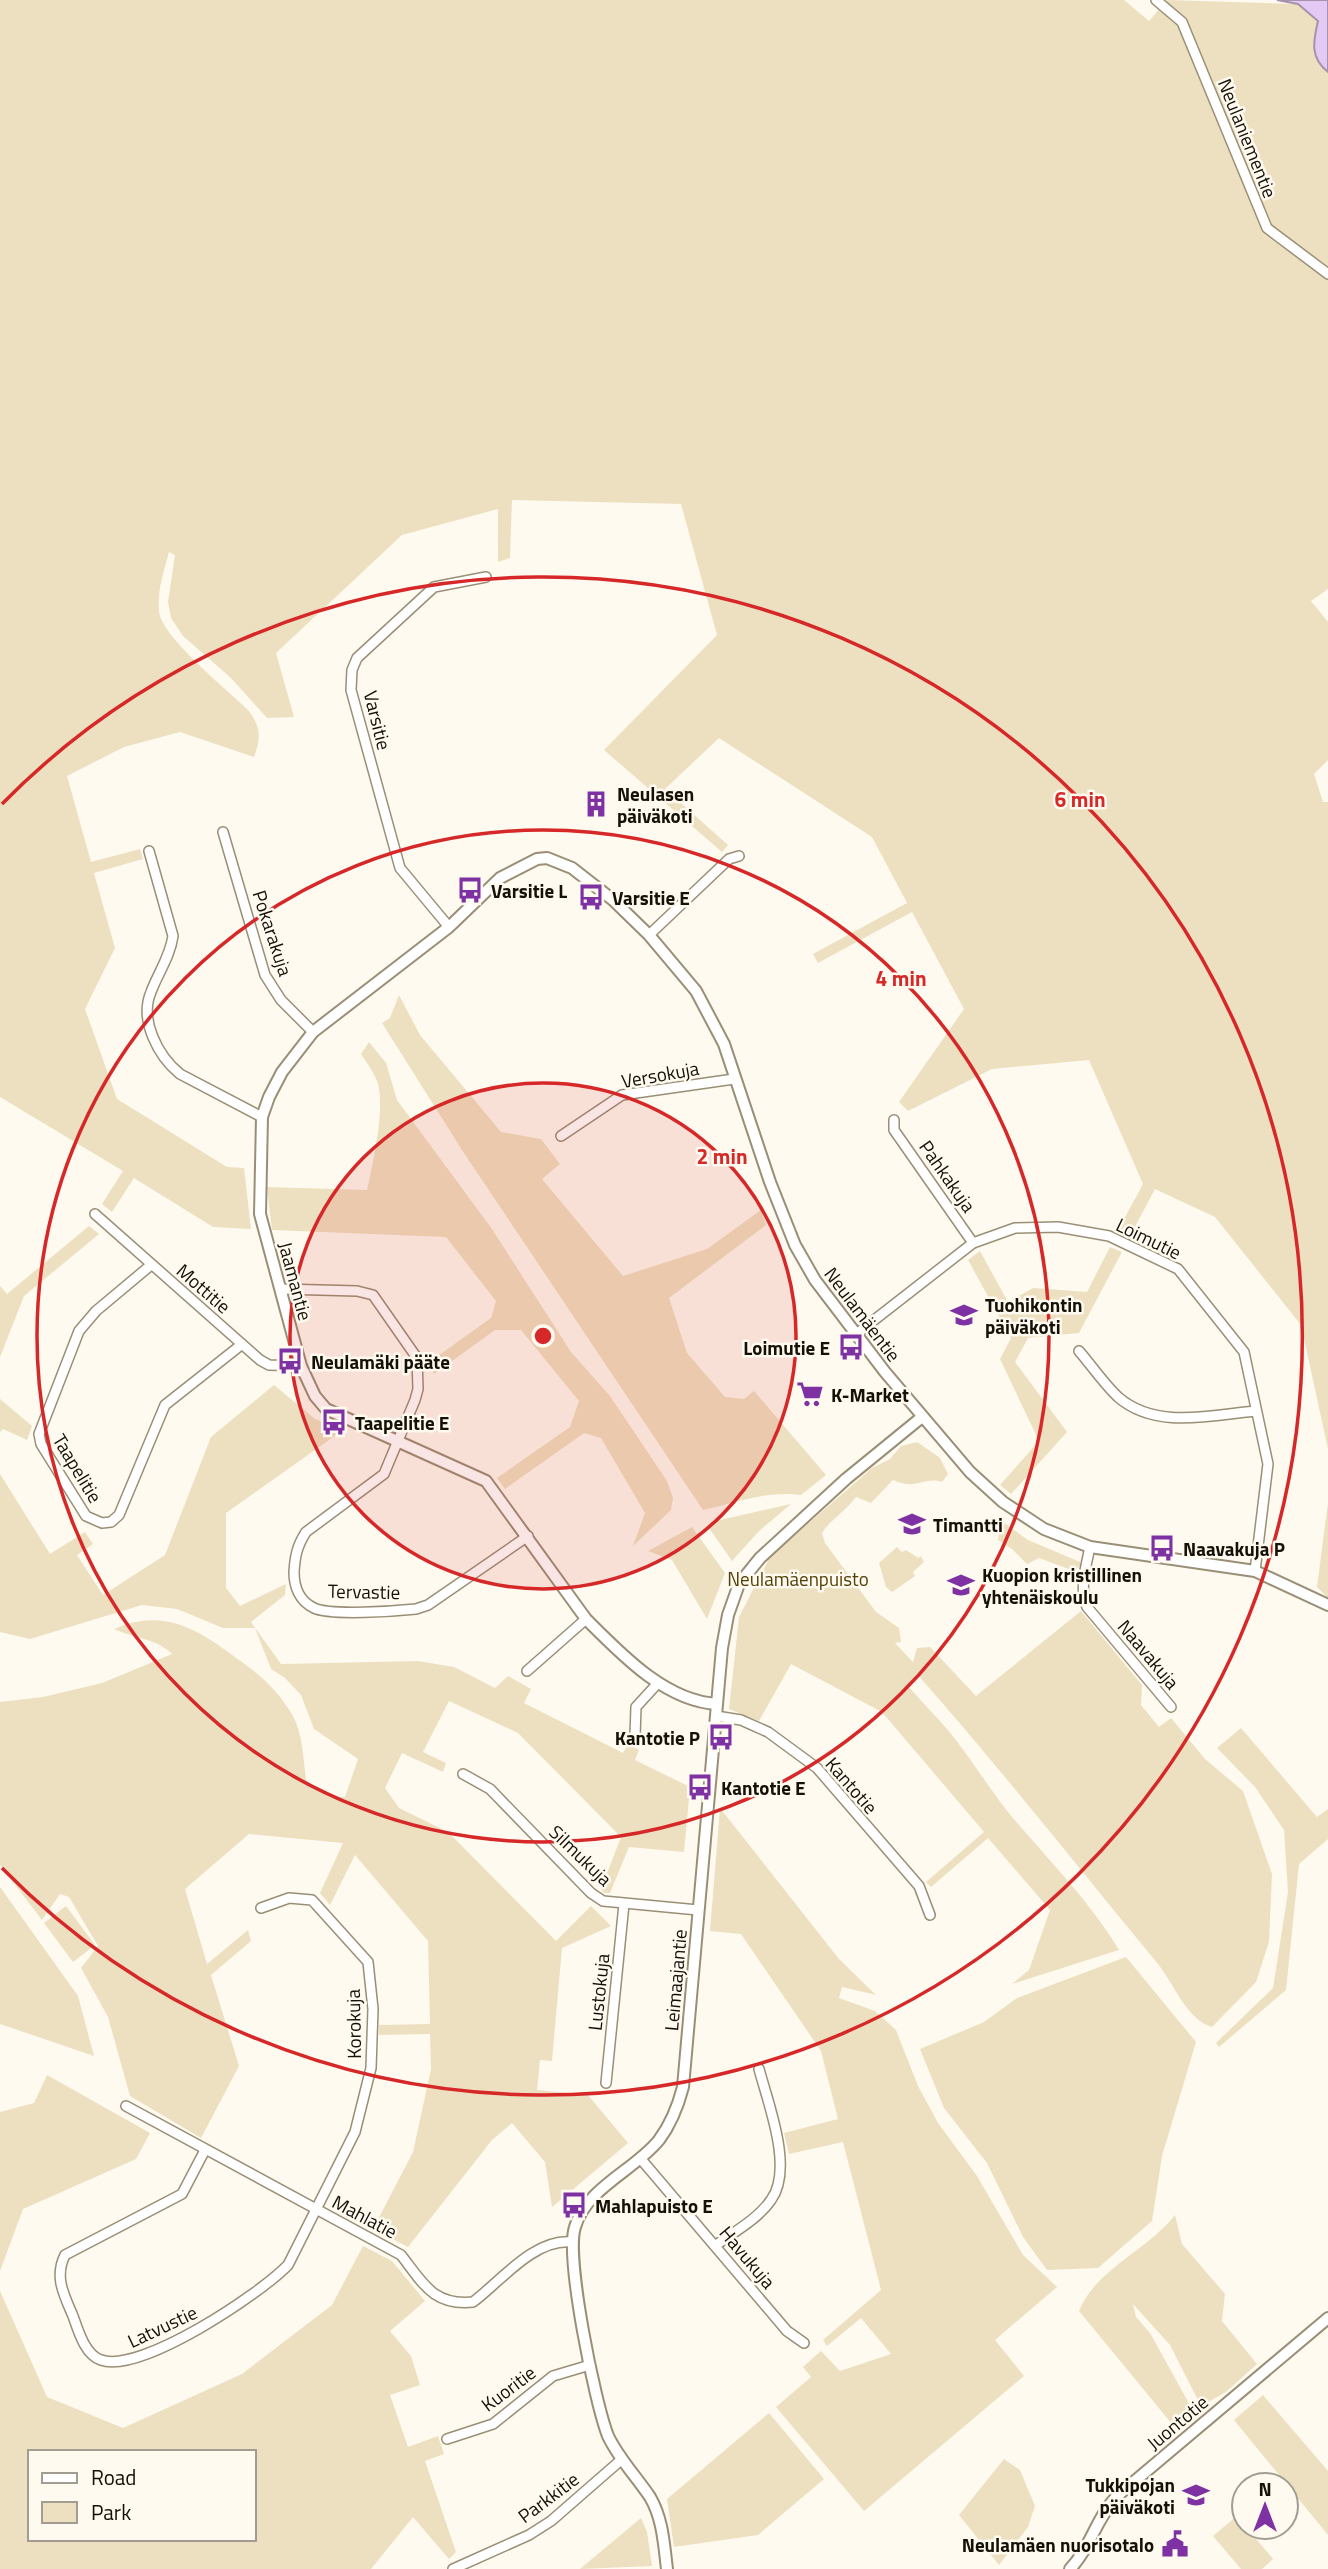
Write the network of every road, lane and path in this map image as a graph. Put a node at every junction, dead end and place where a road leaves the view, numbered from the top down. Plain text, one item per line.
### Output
1 (1156, 0) edge
2 (1328, 274) edge
3 (486, 577) dead end
4 (223, 832) dead end
5 (149, 851) dead end
6 (739, 856) dead end
7 (537, 859) joint
8 (449, 927) junction
9 (649, 935) junction
10 (313, 1032) junction
11 (734, 1079) junction
12 (262, 1117) junction
13 (894, 1120) dead end
14 (561, 1136) dead end
15 (96, 1214) dead end
16 (973, 1243) junction
17 (151, 1265) junction
18 (281, 1289) junction
19 (855, 1335) junction
20 (241, 1345) junction
21 (1079, 1351) dead end
22 (301, 1366) junction
23 (1256, 1411) junction
24 (922, 1417) junction
25 (397, 1441) junction
26 (528, 1536) junction
27 (1090, 1547) junction
28 (1255, 1571) junction
29 (1328, 1605) edge
30 (586, 1619) junction
31 (527, 1671) dead end
32 (658, 1683) junction
33 (717, 1704) junction
34 (1171, 1707) dead end
35 (716, 1716) junction
36 (635, 1736) dead end
37 (463, 1774) dead end
38 (624, 1904) junction
39 (261, 1908) dead end
40 (698, 1910) junction
41 (930, 1915) dead end
42 (759, 2068) dead end
43 (606, 2083) dead end
44 (126, 2106) dead end
45 (205, 2150) junction
46 (640, 2158) junction
47 (316, 2209) junction
48 (572, 2242) junction
49 (716, 2245) junction
50 (1328, 2318) edge
51 (804, 2343) dead end
52 (590, 2365) junction
53 (447, 2439) dead end
54 (621, 2460) junction
55 (453, 2569) edge
56 (667, 2569) edge
57 (1070, 2569) edge

1 - 2 street, Neulaniementie
3 - 8 street, Varsitie
4 - 10 street, Pokarakuja
5 - 12 street
6 - 9 street
7 - 8 street, Jaamantie
7 - 9 street, Neulamäentie
8 - 10 street, Jaamantie
9 - 11 street, Neulamäentie
10 - 12 street, Jaamantie
11 - 14 street, Versokuja
11 - 19 street, Neulamäentie
12 - 18 street, Jaamantie
13 - 16 street, Pahkakuja
15 - 17 street, Mottitie
16 - 19 street, Loimutie
16 - 23 street, Loimutie
17 - 20 street, Mottitie
17 - 20 street, Taapelitie
18 - 22 street, Jaamantie
18 - 25 street
19 - 24 street, Neulamäentie
20 - 22 street, Mottitie
21 - 23 street
22 - 25 street, Jaamantie
23 - 28 street, Loimutie
24 - 27 street, Neulamäentie
24 - 33 street, Leimaajantie
25 - 26 street, Jaamantie
25 - 26 street, Tervastie
26 - 30 street, Jaamantie
27 - 28 street, Neulamäentie
27 - 34 street, Naavakuja
28 - 29 street, Neulamäentie
30 - 31 street
30 - 32 street, Jaamantie
32 - 33 street, Jaamantie
32 - 36 street
33 - 35 street, Leimaajantie
35 - 40 street, Leimaajantie
35 - 41 street, Kantotie
37 - 38 street, Silmukuja
38 - 40 street, Silmukuja
38 - 43 street, Lustokuja
39 - 47 street, Korokuja
40 - 46 street, Leimaajantie
42 - 49 street
44 - 45 street, Mahlatie
45 - 47 street, Mahlatie
45 - 47 street, Latvustie
46 - 48 street, Leimaajantie
46 - 49 street, Havukuja
47 - 48 street, Mahlatie
48 - 52 street, Leimaajantie
49 - 51 street, Havukuja
50 - 57 street, Juontotie
52 - 53 street, Kuoritie
52 - 54 street, Leimaajantie
54 - 55 street, Parkkitie
54 - 56 street, Leimaajantie

